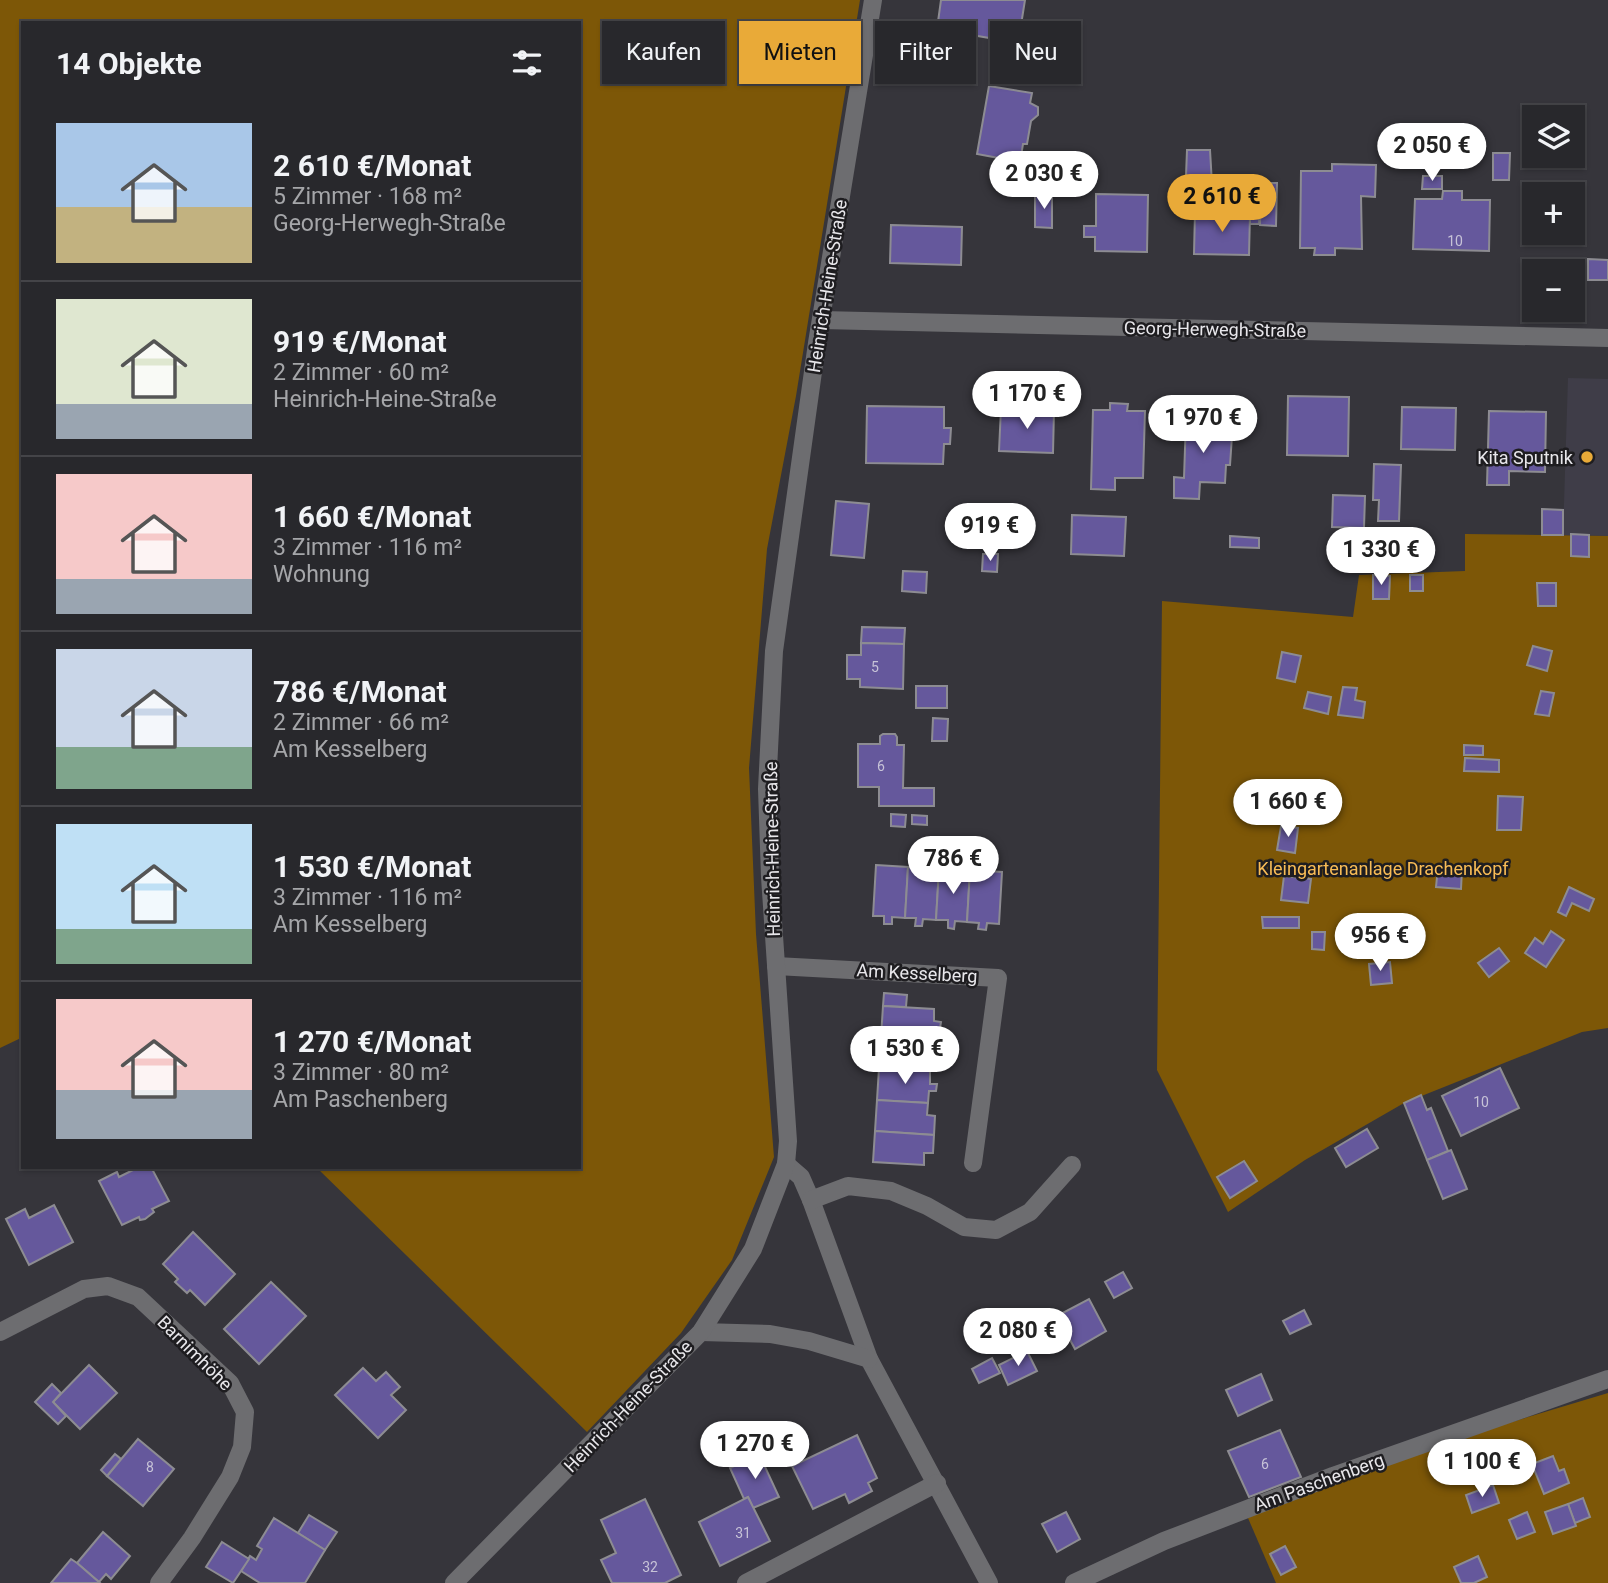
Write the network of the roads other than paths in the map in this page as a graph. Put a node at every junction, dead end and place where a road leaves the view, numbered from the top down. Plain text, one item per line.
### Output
1 (873, 0) edge
2 (821, 320) junction
3 (1608, 338) edge
4 (776, 966) junction
5 (973, 1163) dead end
6 (786, 1164) junction
7 (1072, 1165) dead end
8 (811, 1199) junction
9 (0, 1332) edge
10 (701, 1332) junction
11 (869, 1359) junction
12 (1608, 1379) edge
13 (937, 1483) junction
14 (159, 1583) edge
15 (454, 1583) edge
16 (746, 1583) edge
17 (989, 1583) edge
18 (1074, 1583) edge

1 - 2 street, Heinrich-Heine-Straße
2 - 3 street, Georg-Herwegh-Straße
2 - 4 street, Heinrich-Heine-Straße
4 - 5 street, Am Kesselberg
4 - 6 street, Heinrich-Heine-Straße
6 - 8 street
6 - 10 street, Heinrich-Heine-Straße
7 - 8 street
8 - 11 street
9 - 14 street, Barnimhöhe
10 - 11 street
10 - 15 street, Heinrich-Heine-Straße
11 - 13 street
12 - 18 street, Am Paschenberg
13 - 16 street
13 - 17 street

